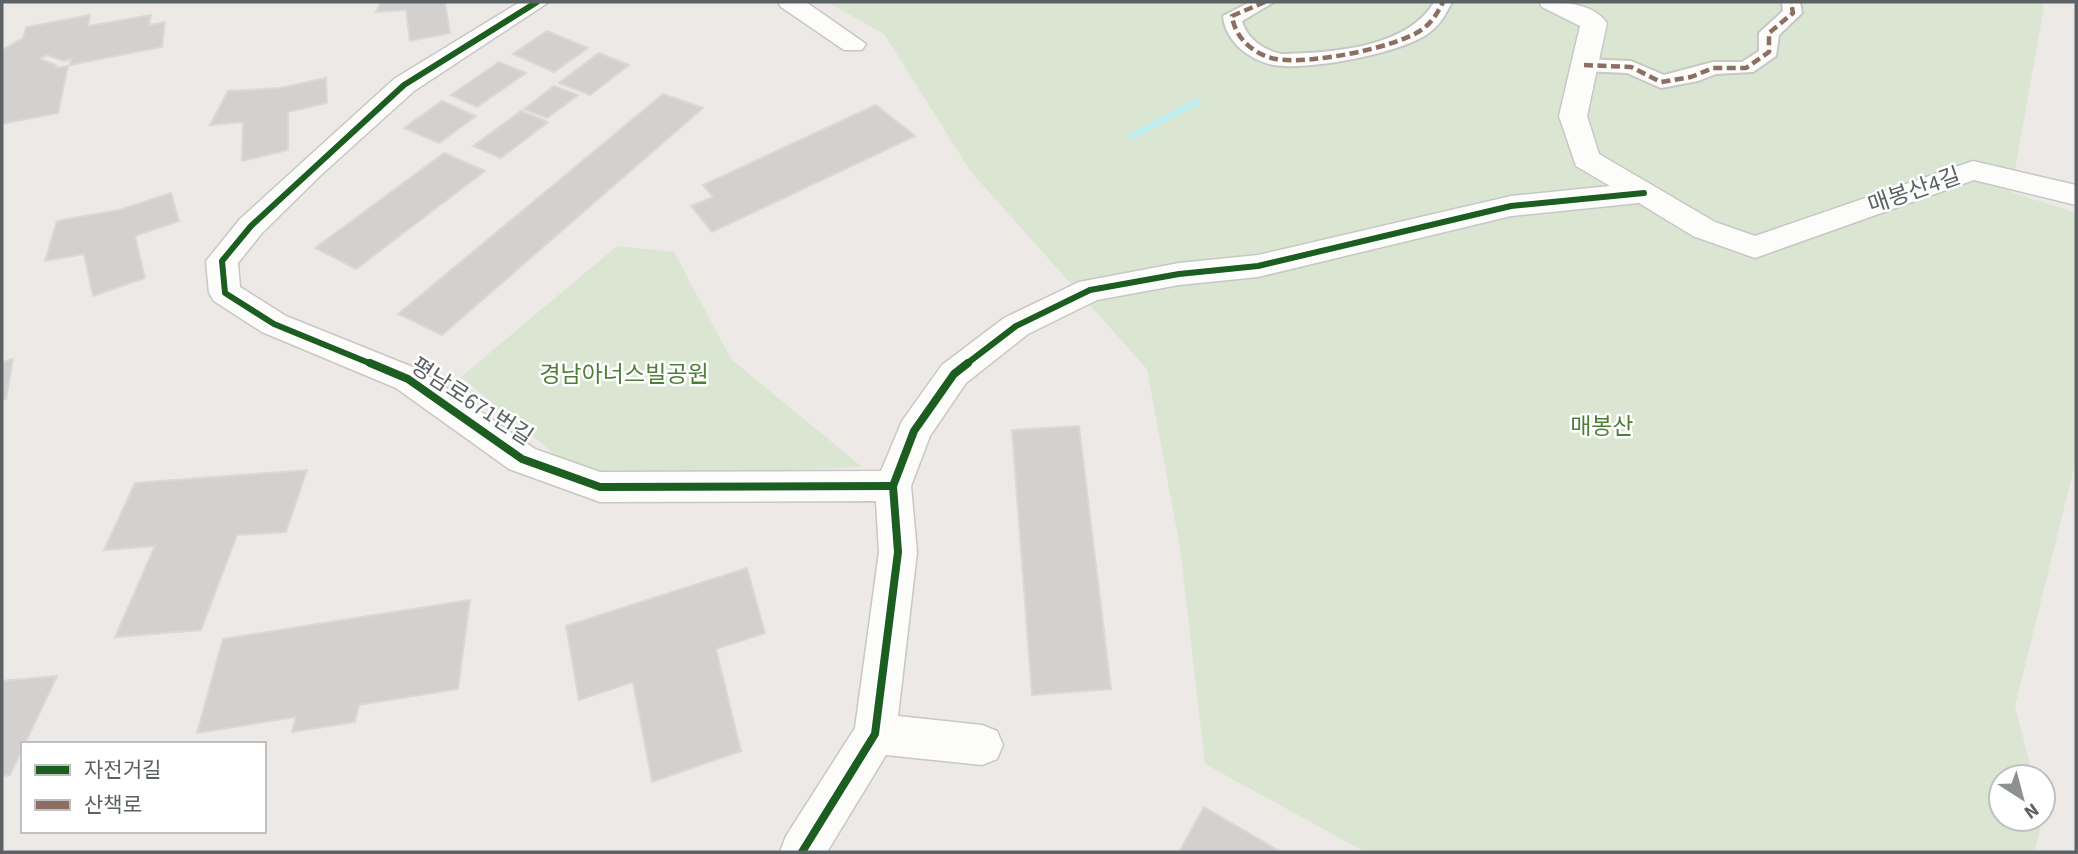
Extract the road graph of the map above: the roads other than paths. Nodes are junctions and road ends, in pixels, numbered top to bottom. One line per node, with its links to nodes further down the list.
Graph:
1 (537, 2): 11 (street, 평남로671번길)
2 (790, 2): 7 (street)
3 (1265, 2): 4 (street)
4 (1443, 2)
5 (1551, 2): 8 (street)
6 (1791, 2): 8 (street)
7 (853, 44)
8 (1584, 65): 9 (street)
9 (1644, 193): 10 (street, 매봉산4길); 11 (street)
10 (2076, 195)
11 (893, 486): 12 (street)
12 (875, 734): 13 (street); 14 (street)
13 (982, 745)
14 (802, 852)

